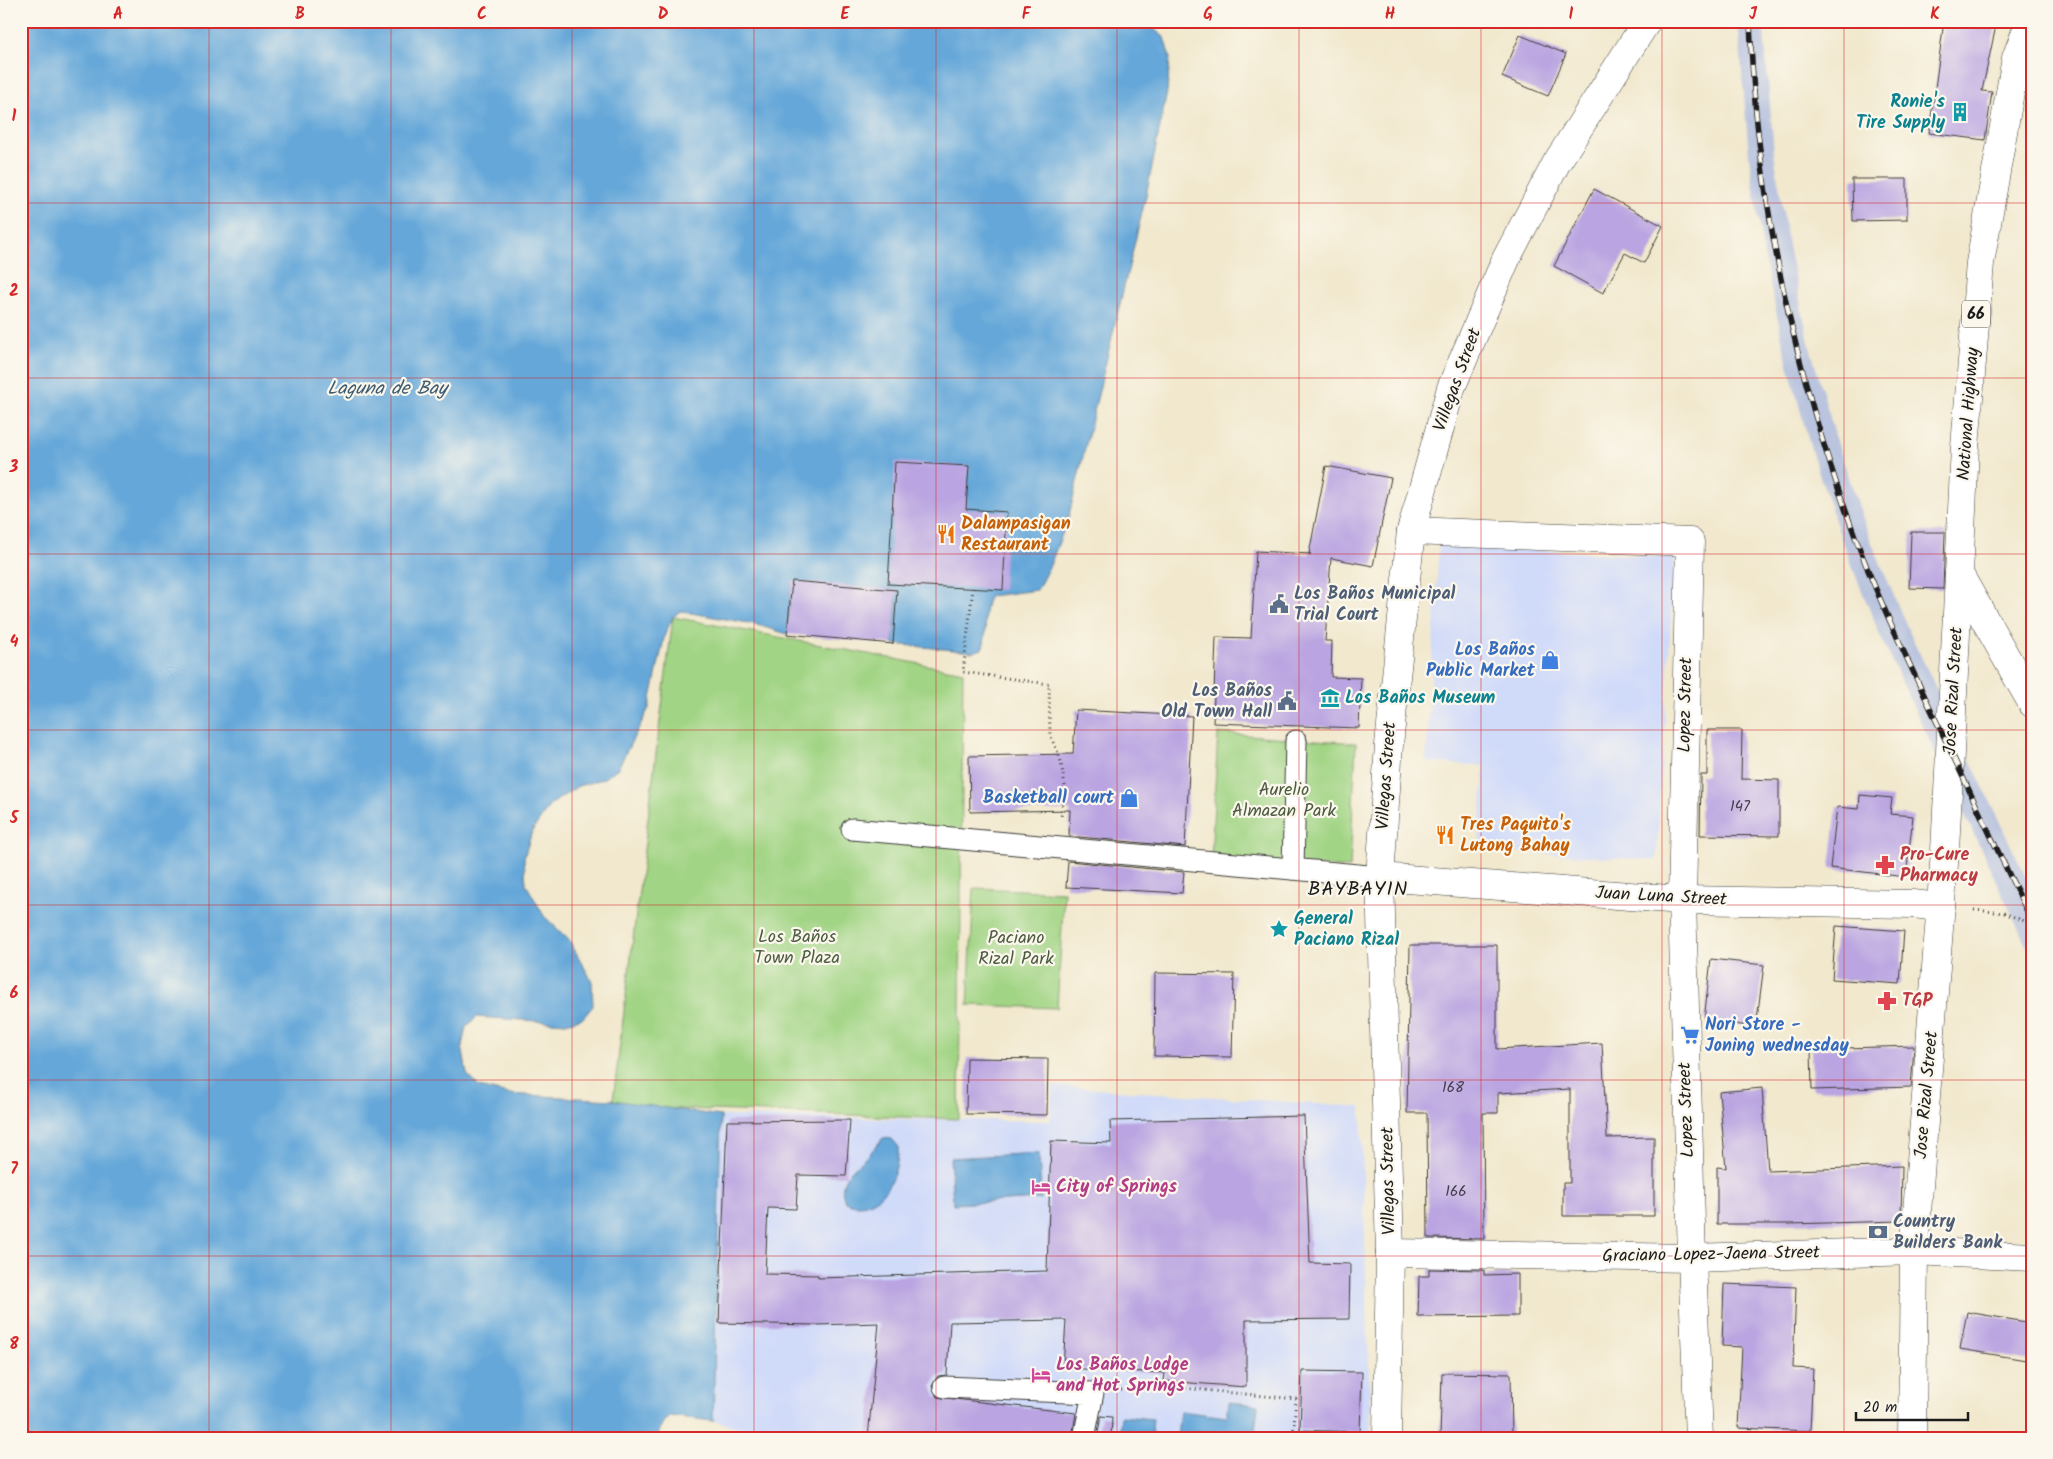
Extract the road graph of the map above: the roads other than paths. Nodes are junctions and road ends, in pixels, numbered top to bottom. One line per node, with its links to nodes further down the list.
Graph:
1 (1647, 21): 3 (street, Villegas Street)
2 (2030, 21): 4 (street, National Highway / 66)
3 (1411, 531): 9 (street, Villegas Street); 10 (street, Lopez Street)
4 (1959, 574): 5 (street); 11 (street, Jose Rizal Street)
5 (2032, 703)
6 (1296, 741): 8 (lane)
7 (852, 829): 8 (lane)
8 (1293, 869): 9 (lane)
9 (1380, 877): 10 (street, Juan Luna Street); 13 (street, Villegas Street)
10 (1682, 900): 11 (street, Juan Luna Street); 15 (street, Lopez Street)
11 (1941, 907): 12 (street, Jose Rizal Street)
12 (1914, 1251): 14 (street, Graciano Lopez-Jaena Street); 15 (street, Graciano Lopez-Jaena Street); 20 (street, Jose Rizal Street)
13 (1390, 1252): 15 (street, Graciano Lopez-Jaena Street); 18 (street, Villegas Street)
14 (2032, 1257)
15 (1692, 1258): 19 (street, Lopez Street)
16 (944, 1387): 17 (lane)
17 (1084, 1438)
18 (1387, 1438)
19 (1699, 1438)
20 (1912, 1438)

